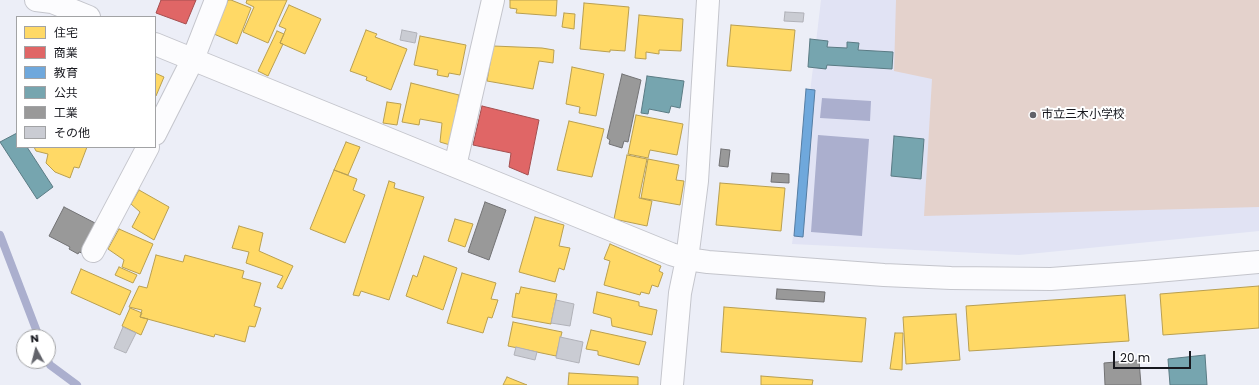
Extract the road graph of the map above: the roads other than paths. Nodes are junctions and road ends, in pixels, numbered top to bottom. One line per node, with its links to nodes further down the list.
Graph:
1 (36, 0): 5 (street)
2 (216, 0): 7 (street)
3 (493, 0): 10 (street)
4 (708, 0): 12 (street)
5 (87, 16)
6 (156, 44): 7 (street)
7 (193, 60): 8 (street); 10 (street)
8 (156, 132)
9 (147, 148): 11 (street)
10 (455, 166): 12 (street)
11 (93, 251)
12 (687, 259): 13 (street); 14 (street)
13 (1259, 262)
14 (672, 385)

